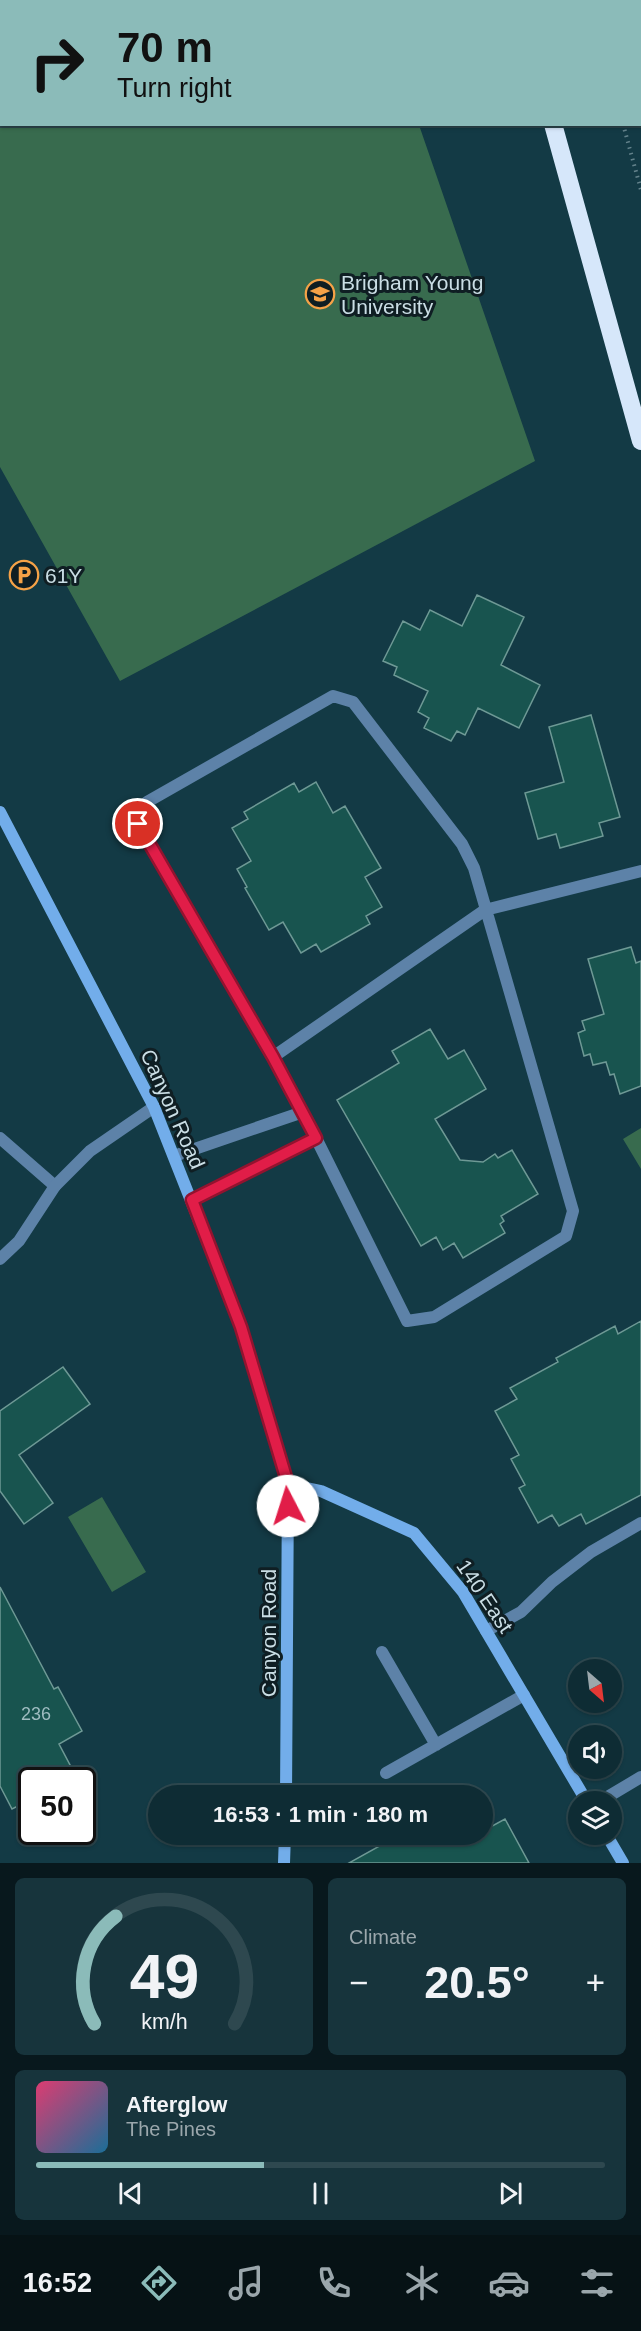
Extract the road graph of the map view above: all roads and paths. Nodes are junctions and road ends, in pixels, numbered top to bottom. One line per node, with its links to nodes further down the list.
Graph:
1 (554, 126): 4 (highway)
2 (624, 126): 3 (path)
3 (641, 190)
4 (641, 441)
5 (0, 812): 9 (main road, Canyon Road)
6 (641, 871): 7 (street)
7 (485, 910): 8 (street); 8 (street); 12 (street)
8 (273, 1057): 10 (street)
9 (154, 1107): 13 (main road, Canyon Road); 14 (street)
10 (303, 1112): 12 (street); 13 (street)
11 (0, 1138): 14 (street)
12 (316, 1138): 15 (street)
13 (174, 1156): 15 (main road, Canyon Road)
14 (55, 1186): 16 (street)
15 (192, 1200): 17 (main road, Canyon Road)
16 (0, 1259)
17 (288, 1484): 19 (main road, 140 East); 25 (main road, Canyon Road)
18 (641, 1523): 19 (street)
19 (486, 1631): 21 (main road, 140 East)
20 (382, 1652): 22 (street)
21 (524, 1695): 22 (street); 26 (main road, 140 East)
22 (436, 1745): 23 (street)
23 (386, 1773)
24 (641, 1777): 27 (street)
25 (286, 1785)
26 (581, 1791)
27 (617, 1791)
28 (285, 1845): 30 (main road)
29 (612, 1845): 31 (main road)
30 (284, 1863)
31 (623, 1863)

